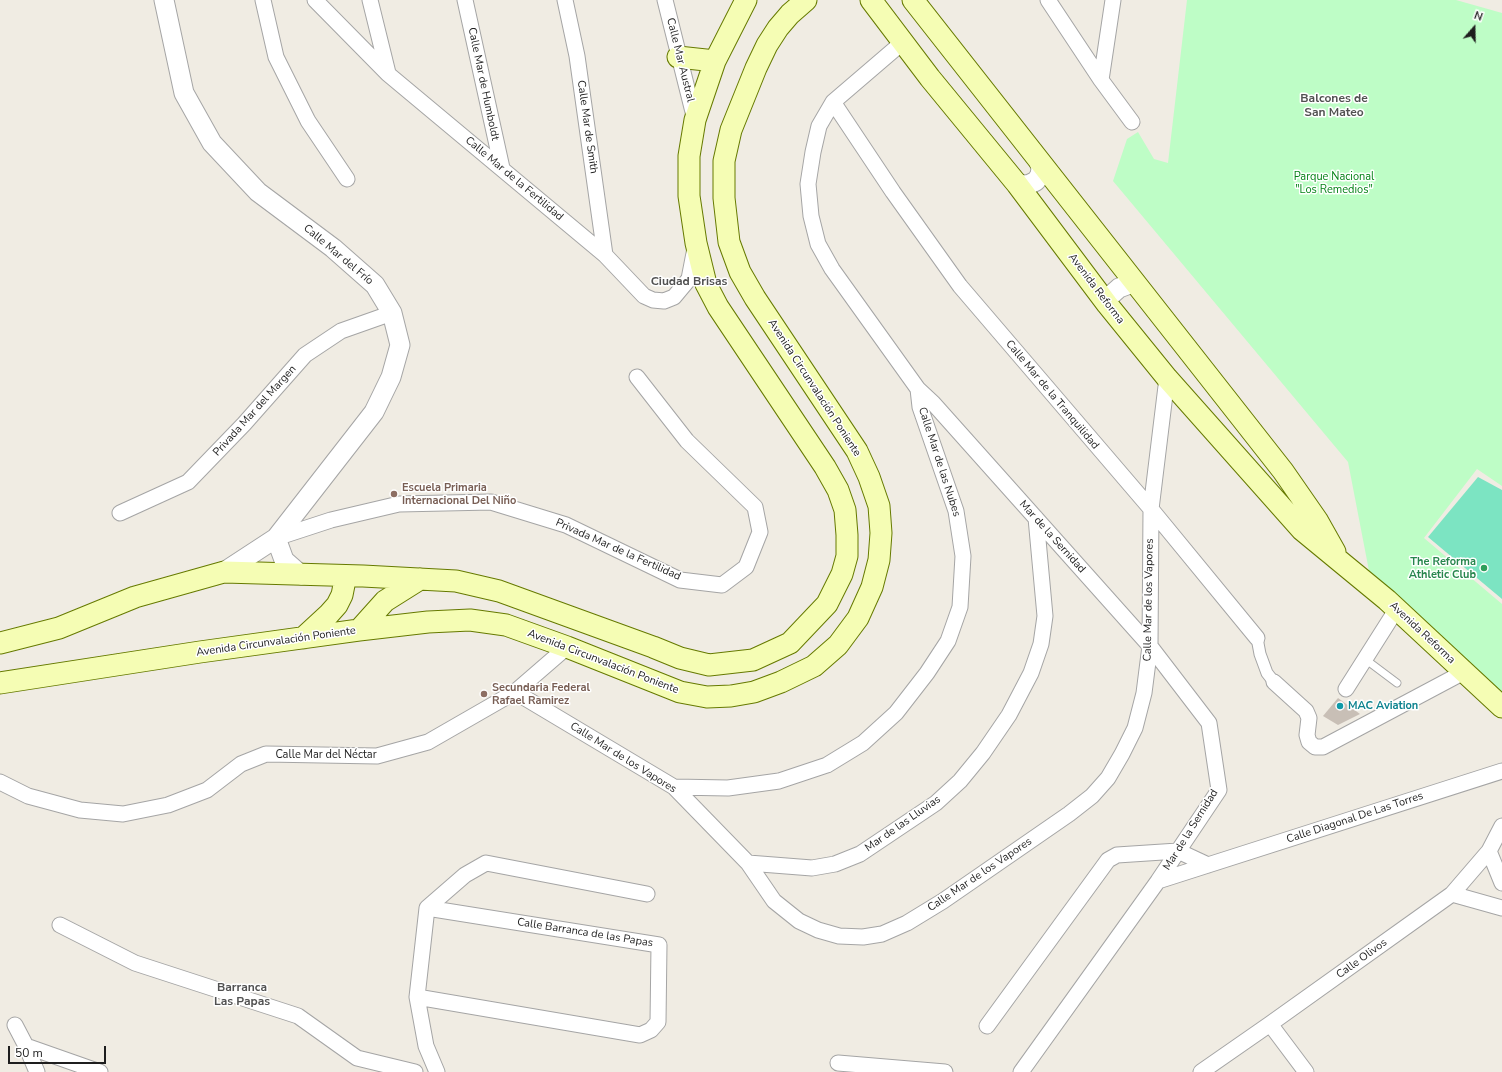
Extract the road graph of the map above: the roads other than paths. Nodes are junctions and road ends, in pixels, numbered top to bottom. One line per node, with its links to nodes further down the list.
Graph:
1 (164, 0): 30 (street, Calle Mar del Frío)
2 (263, 0): 24 (street)
3 (315, 0): 17 (street, Calle Mar de la Fertilidad)
4 (370, 0): 17 (street)
5 (465, 0): 23 (street, Calle Mar de Humboldt)
6 (565, 0): 27 (street, Calle Mar de Smith)
7 (665, 0): 15 (street, Calle Mar Austral)
8 (746, 0): 16 (main road)
9 (806, 0): 49 (main road, Avenida Circunvalación Poniente)
10 (913, 0): 22 (main road, Avenida Reforma)
11 (1048, 0): 18 (street)
12 (1113, 0): 18 (street)
13 (873, 1): 14 (main road, Avenida Reforma)
14 (903, 42): 19 (street, Calle Mar de las Nubes); 25 (main road, Avenida Reforma)
15 (678, 57): 16 (main road); 20 (street, Calle Mar Austral)
16 (715, 61): 20 (main road)
17 (388, 74): 23 (street, Calle Mar de la Fertilidad)
18 (1102, 80): 21 (street)
19 (833, 102): 33 (street, Calle Mar de las Nubes); 34 (street, Calle Mar de la Tranquilidad)
20 (694, 120): 26 (main road)
21 (1132, 122)
22 (1039, 162): 25 (street); 28 (main road, Avenida Reforma)
23 (502, 168): 27 (street, Calle Mar de la Fertilidad)
24 (347, 179)
25 (1017, 184): 29 (main road, Avenida Reforma)
26 (696, 243): 27 (street, Calle Mar de la Fertilidad); 42 (main road)
27 (605, 255)
28 (1135, 282): 29 (street); 38 (main road, Avenida Reforma)
29 (1107, 304): 32 (main road, Avenida Reforma)
30 (392, 313): 35 (street, Privada Mar del Margen); 37 (street, Calle Mar del Frío)
31 (637, 377): 37 (street, Privada Mar de la Fertilidad)
32 (1167, 378): 34 (street, Calle Mar de los Vapores); 38 (main road, Avenida Reforma)
33 (918, 389): 36 (street, Mar de la Sernidad); 60 (street, Calle Mar de las Nubes)
34 (1151, 509): 46 (street, Calle Mar de la Tranquilidad); 48 (street, Calle Mar de los Vapores)
35 (120, 513)
36 (1036, 518): 48 (street, Mar de la Sernidad); 64 (street, Mar de las Lluvias)
37 (276, 538): 39 (street, Calle Mar del Frío); 40 (street)
38 (1339, 561): 43 (main road, Avenida Reforma)
39 (224, 572): 40 (main road); 47 (main road)
40 (301, 575): 41 (main road)
41 (343, 576): 42 (main road); 45 (main road)
42 (420, 579): 44 (main road)
43 (1398, 610): 50 (street); 51 (main road, Avenida Reforma)
44 (359, 630): 45 (main road, Avenida Circunvalación Poniente); 49 (main road, Avenida Circunvalación Poniente)
45 (303, 638): 53 (main road, Avenida Circunvalación Poniente)
46 (1257, 638): 52 (street, Calle Mar de la Tranquilidad)
47 (0, 643)
48 (1150, 646): 62 (street, Mar de la Sernidad); 64 (street, Calle Mar de los Vapores)
49 (567, 647): 56 (street, Calle Mar del Néctar)
50 (1365, 659): 54 (lane); 55 (street)
51 (1464, 672): 52 (street); 57 (main road, Avenida Reforma)
52 (1274, 682)
53 (0, 683)
54 (1397, 683)
55 (1346, 689)
56 (514, 692): 59 (street, Calle Mar del Néctar); 60 (street, Calle Mar de los Vapores)
57 (1502, 707)
58 (1502, 771): 65 (street, Calle Diagonal De Las Torres)
59 (0, 782)
60 (674, 787): 64 (street, Calle Mar de los Vapores)
61 (1502, 826): 63 (street, Calle Olivos)
62 (1178, 850): 65 (street); 66 (street, Mar de la Sernidad); 76 (street)
63 (1489, 851): 67 (street); 69 (street, Calle Olivos)
64 (748, 863)
65 (1208, 865): 66 (street, Calle Diagonal De Las Torres)
66 (1158, 881): 85 (street, Mar de la Sernidad)
67 (1502, 884)
68 (647, 894): 70 (street)
69 (1452, 894): 71 (street); 74 (street, Calle Olivos)
70 (427, 908): 73 (street); 73 (street, Calle Barranca de las Papas)
71 (1502, 908)
72 (60, 925): 82 (street)
73 (417, 997): 83 (street)
74 (1270, 1024): 79 (street, Calle Olivos); 86 (street)
75 (15, 1025): 77 (street)
76 (987, 1026)
77 (26, 1046): 80 (street); 81 (street)
78 (838, 1063): 84 (street)
79 (1208, 1070)
80 (37, 1072)
81 (100, 1072)
82 (415, 1072)
83 (437, 1072)
84 (945, 1072)
85 (1021, 1072)
86 (1306, 1072)

